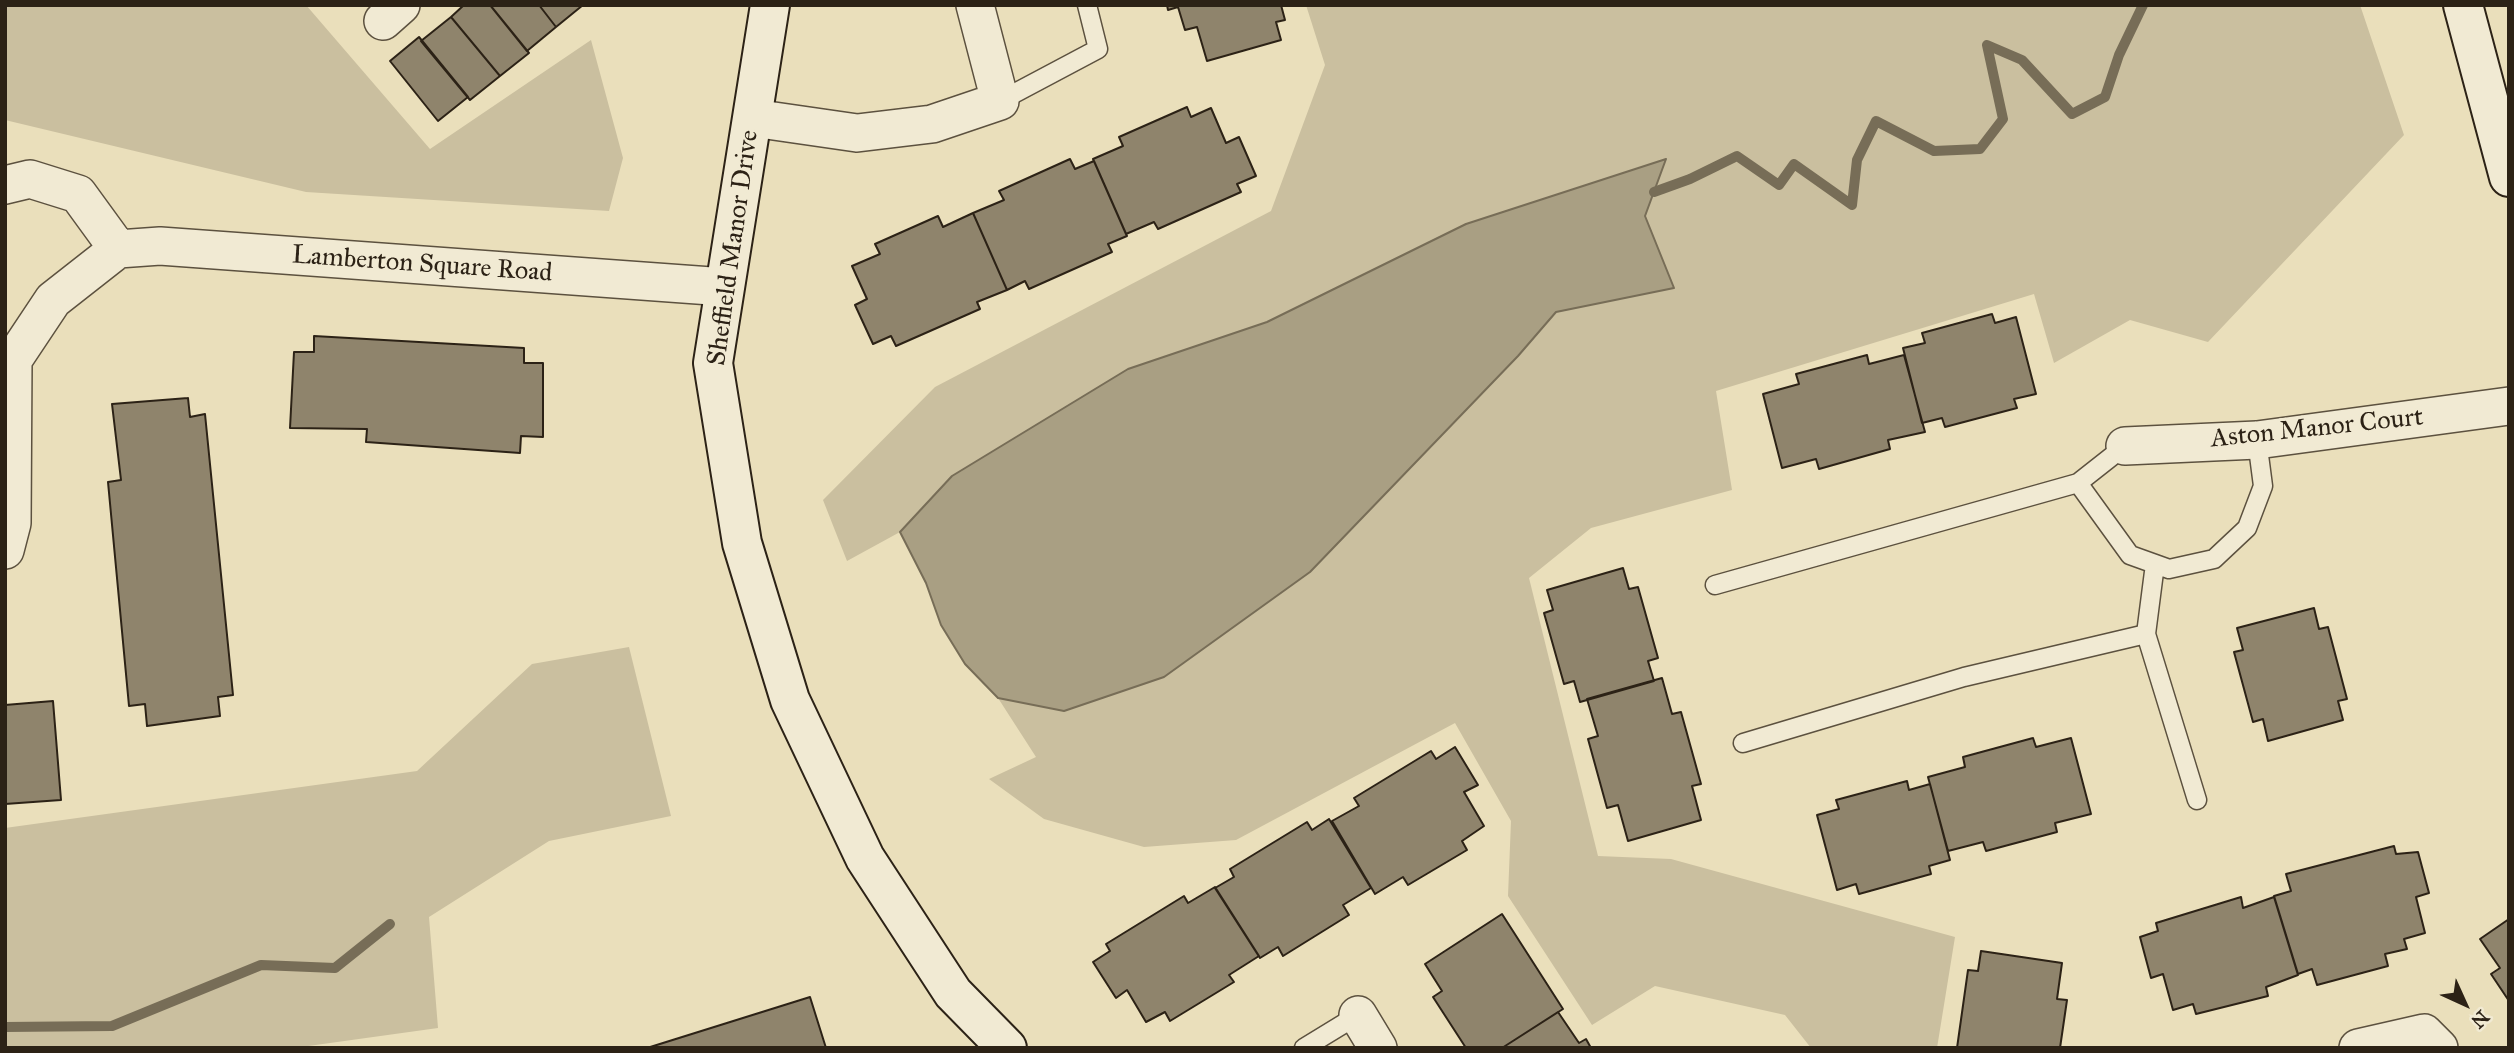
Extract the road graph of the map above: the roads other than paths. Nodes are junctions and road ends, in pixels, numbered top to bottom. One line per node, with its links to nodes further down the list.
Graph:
1 (771, 5): 6 (street, Sheffield Manor Drive)
2 (975, 5): 5 (street)
3 (1087, 5): 5 (lane)
4 (2463, 5): 7 (street)
5 (1000, 102): 6 (street)
6 (753, 118): 10 (street, Sheffield Manor Drive)
7 (2509, 177)
8 (5, 185): 9 (street)
9 (118, 249): 10 (street, Lamberton Square Road); 15 (street)
10 (725, 287): 22 (street, Sheffield Manor Drive)
11 (2509, 406): 12 (street, Aston Manor Court)
12 (2257, 440): 13 (street, Aston Manor Court); 16 (lane)
13 (2125, 446): 14 (lane)
14 (2078, 483): 16 (lane); 17 (lane)
15 (5, 550)
16 (2155, 564): 18 (lane)
17 (1715, 585)
18 (2146, 635): 19 (lane); 20 (lane)
19 (1743, 743)
20 (2197, 800)
21 (1358, 1015): 23 (lane); 24 (street)
22 (1007, 1048)
23 (1304, 1048)
24 (1378, 1048)
25 (2358, 1048): 26 (street)
26 (2439, 1048)

